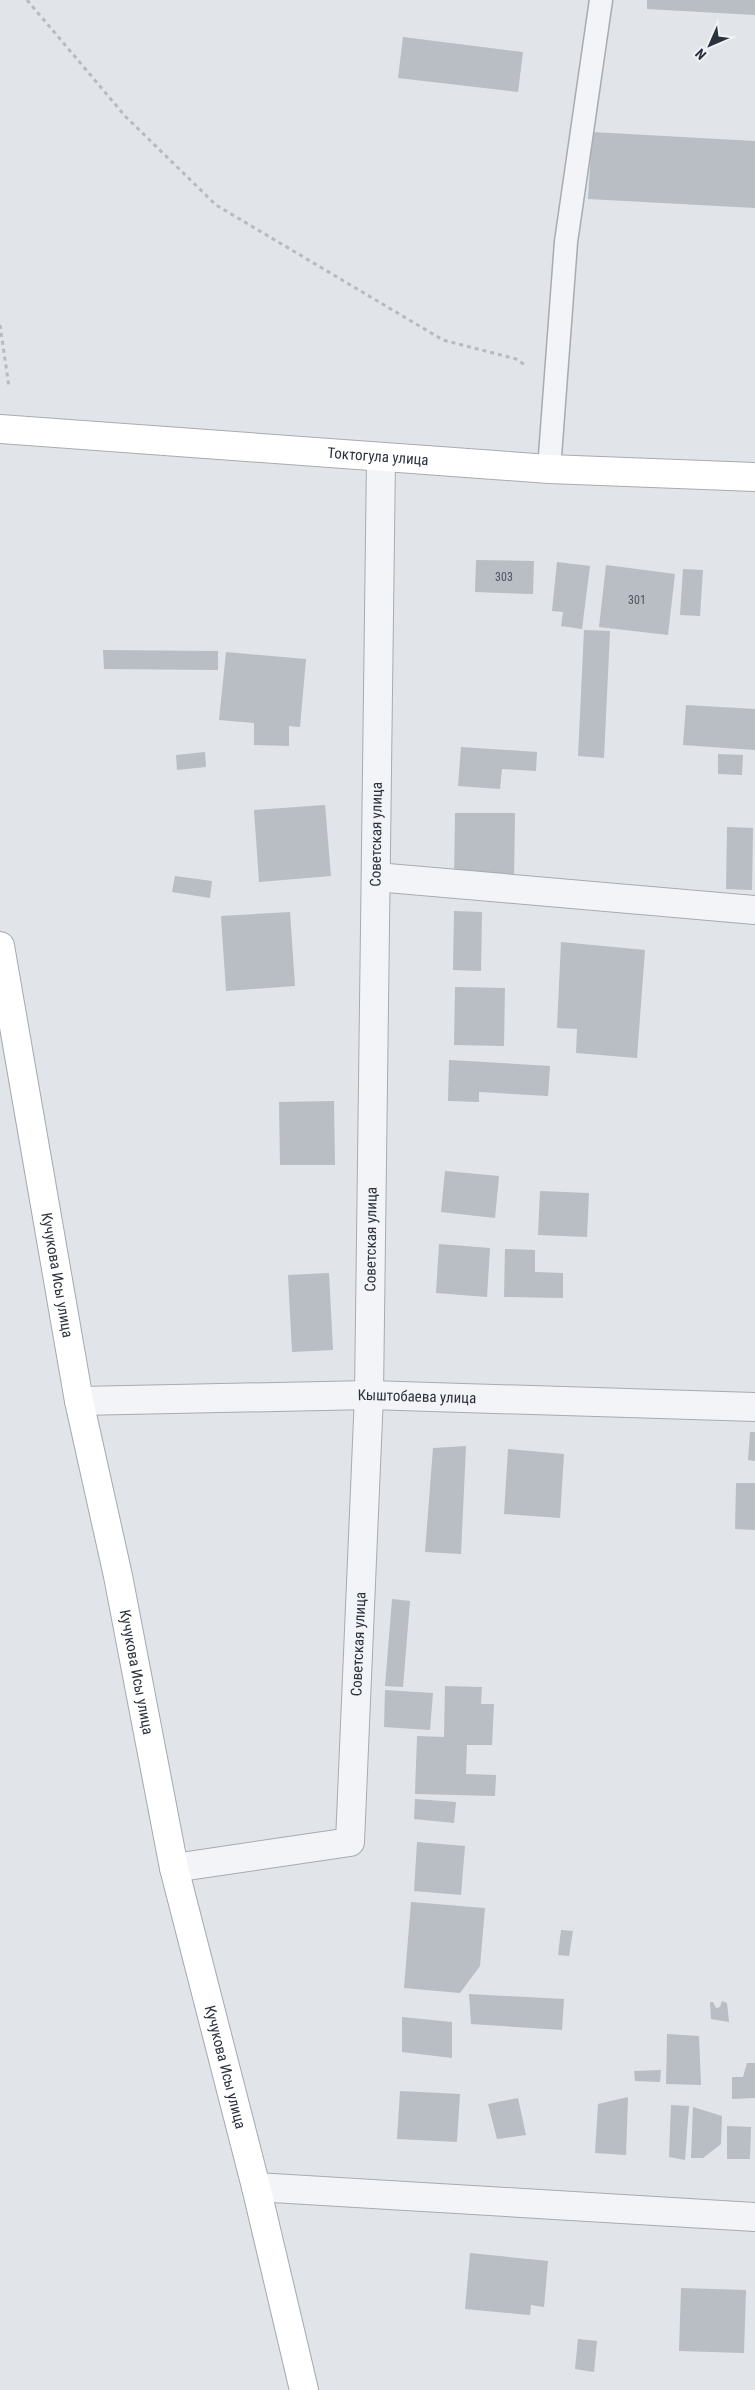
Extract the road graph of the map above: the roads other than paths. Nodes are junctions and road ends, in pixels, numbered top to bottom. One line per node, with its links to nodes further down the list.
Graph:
1 (601, 0): 4 (lane)
2 (0, 429): 3 (main road, Токтогула улица)
3 (381, 458): 4 (main road, Токтогула улица); 6 (street, Советская улица)
4 (549, 469): 5 (main road, Токтогула улица)
5 (755, 477)
6 (376, 877): 7 (street); 9 (street, Советская улица)
7 (755, 910)
8 (0, 946): 10 (main road, Кучукова Исы улица)
9 (368, 1395): 10 (street, Кыштобаева улица); 11 (street, Кыштобаева улица); 12 (street, Советская улица)
10 (79, 1401): 12 (main road, Кучукова Исы улица)
11 (755, 1407)
12 (174, 1868): 13 (main road, Кучукова Исы улица)
13 (256, 2187): 14 (street); 15 (main road, Кучукова Исы улица)
14 (755, 2217)
15 (304, 2390)

